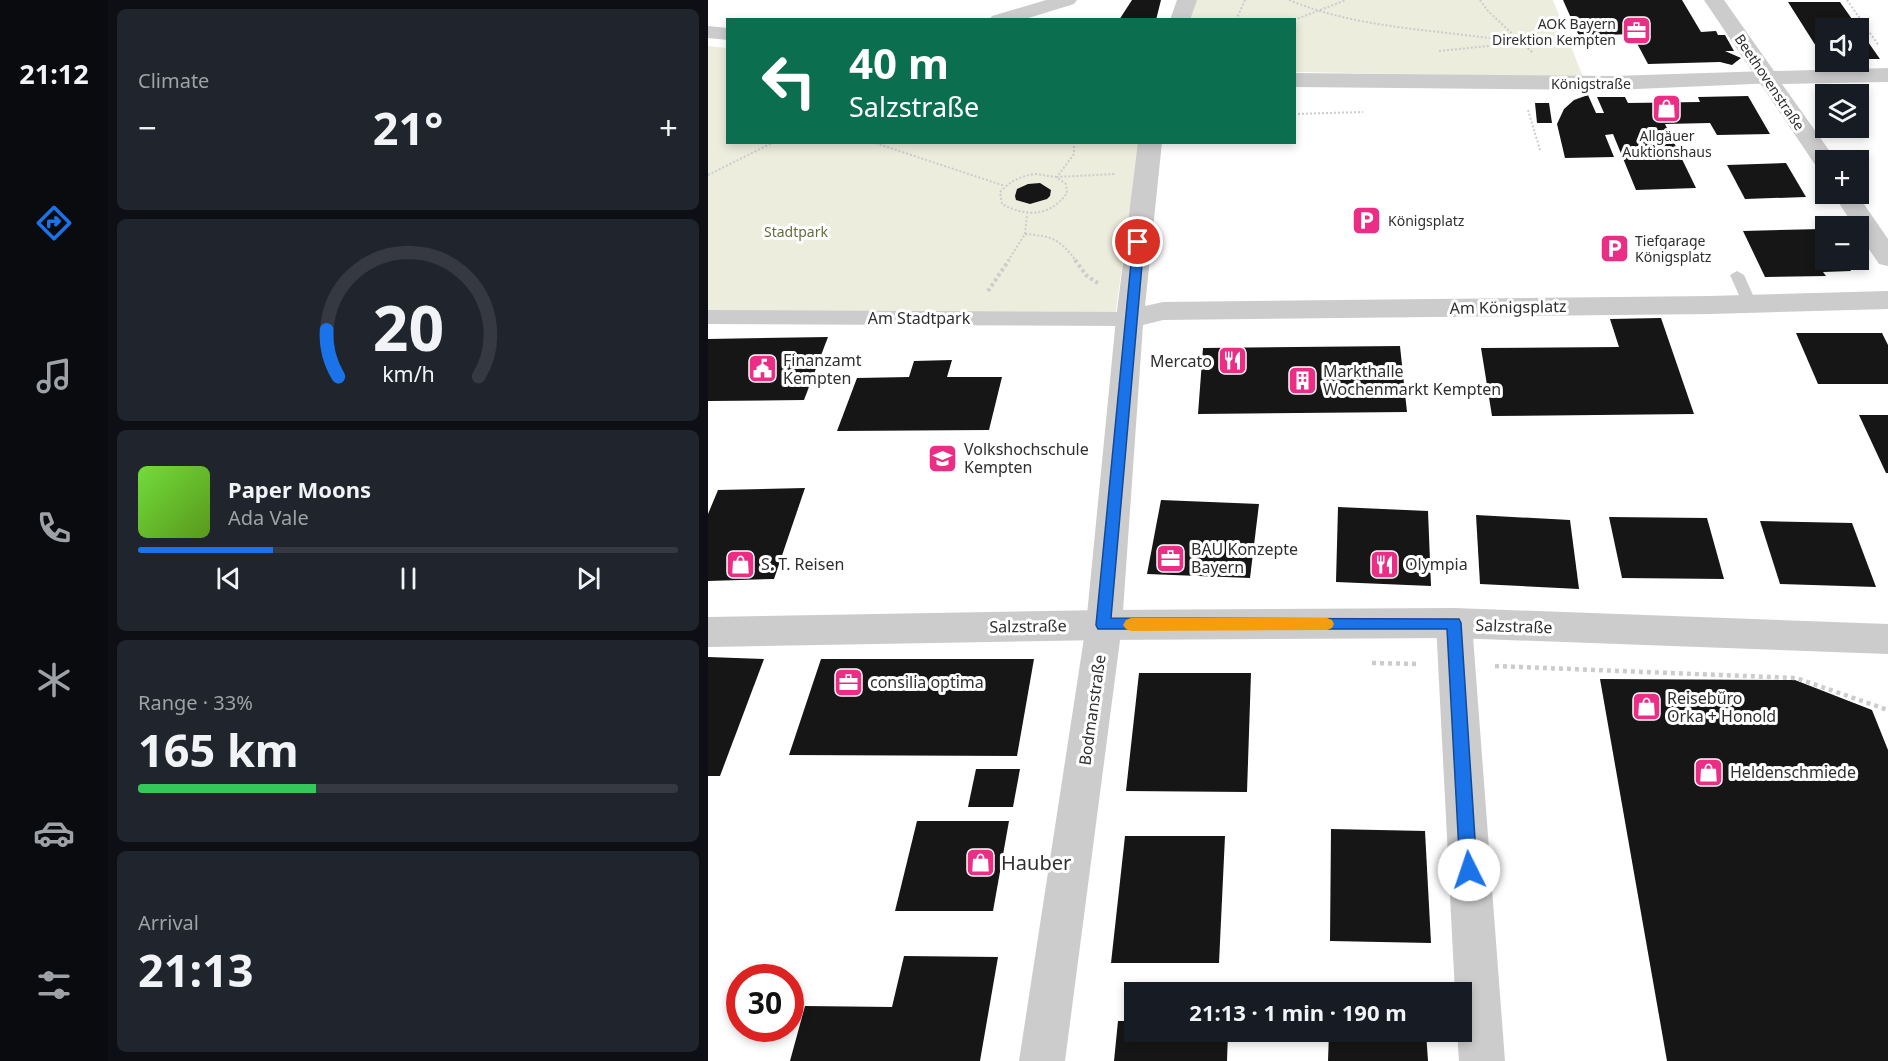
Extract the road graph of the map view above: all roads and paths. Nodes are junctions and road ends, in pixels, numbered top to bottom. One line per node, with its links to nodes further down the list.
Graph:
1 (1187, 0): 11 (street)
2 (1245, 0): 12 (path)
3 (1289, 0): 9 (path)
4 (1346, 0): 9 (path)
5 (1480, 0): 16 (path)
6 (1714, 0): 19 (street, Beethovenstraße)
7 (1847, 0): 17 (path)
8 (1061, 1): 10 (street)
9 (1316, 12): 13 (path); 16 (path)
10 (1006, 18)
11 (1181, 18)
12 (1237, 18)
13 (1296, 19)
14 (708, 32): 15 (street)
15 (726, 34)
16 (1522, 43): 22 (path)
17 (1881, 50)
18 (1888, 75): 19 (street, Königstraße)
19 (1768, 78): 22 (street, Königstraße); 28 (street, Beethovenstraße)
20 (1296, 80): 21 (street, Königstraße)
21 (1524, 83): 22 (street, Königstraße); 27 (path)
22 (1563, 83)
23 (770, 144): 30 (path)
24 (878, 144): 32 (path)
25 (1074, 144): 31 (path)
26 (1150, 144): 29 (street, Bodmanstraße)
27 (1540, 150)
28 (1817, 150)
29 (1147, 172): 31 (path); 41 (street, Bodmanstraße)
30 (708, 175)
31 (1057, 177): 32 (path); 34 (path)
32 (1005, 186): 34 (path)
33 (1852, 204): 36 (street)
34 (1027, 214): 35 (path)
35 (1025, 234)
36 (1888, 258)
37 (1737, 275): 39 (lane)
38 (1888, 300): 39 (street, Am Königsplatz)
39 (1750, 304): 41 (street, Am Königsplatz)
40 (708, 316): 41 (street, Am Stadtpark)
41 (1130, 319): 43 (street, Bodmanstraße)
42 (1454, 623): 43 (street, Salzstraße); 45 (street, Salzstraße); 46 (street)
43 (1104, 625): 44 (street, Salzstraße); 48 (street, Bodmanstraße)
44 (708, 632)
45 (1888, 639)
46 (1456, 665): 47 (path); 49 (street)
47 (1888, 710)
48 (1042, 1061)
49 (1482, 1061)

